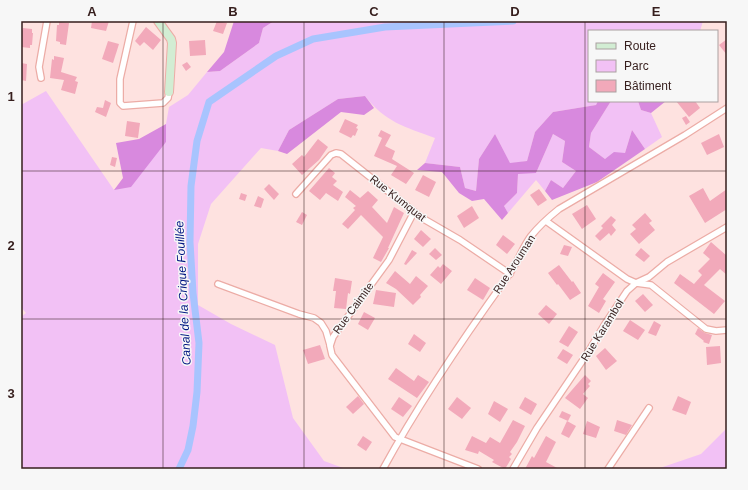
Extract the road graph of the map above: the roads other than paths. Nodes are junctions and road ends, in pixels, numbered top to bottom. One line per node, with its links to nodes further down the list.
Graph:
1 (47, 21): 4 (street)
2 (133, 21): 5 (street)
3 (158, 21): 5 (street)
4 (41, 78)
5 (169, 92)
6 (727, 108): 9 (street, Rue Arouman)
7 (296, 194): 8 (street, Rue Kumquat)
8 (414, 212): 11 (street, Rue Kumquat); 15 (street, Rue Caimite)
9 (546, 221): 11 (street, Rue Arouman); 12 (street)
10 (727, 227): 12 (street, Rue Karambol)
11 (510, 274): 17 (street, Rue Arouman)
12 (636, 283): 14 (street); 20 (street, Rue Karambol)
13 (218, 284): 15 (street)
14 (727, 330)
15 (330, 346): 17 (street, Rue Caimite)
16 (649, 408): 21 (street)
17 (400, 439): 18 (street, Rue Arouman); 19 (street)
18 (383, 469)
19 (478, 469)
20 (513, 469)
21 (608, 469)

